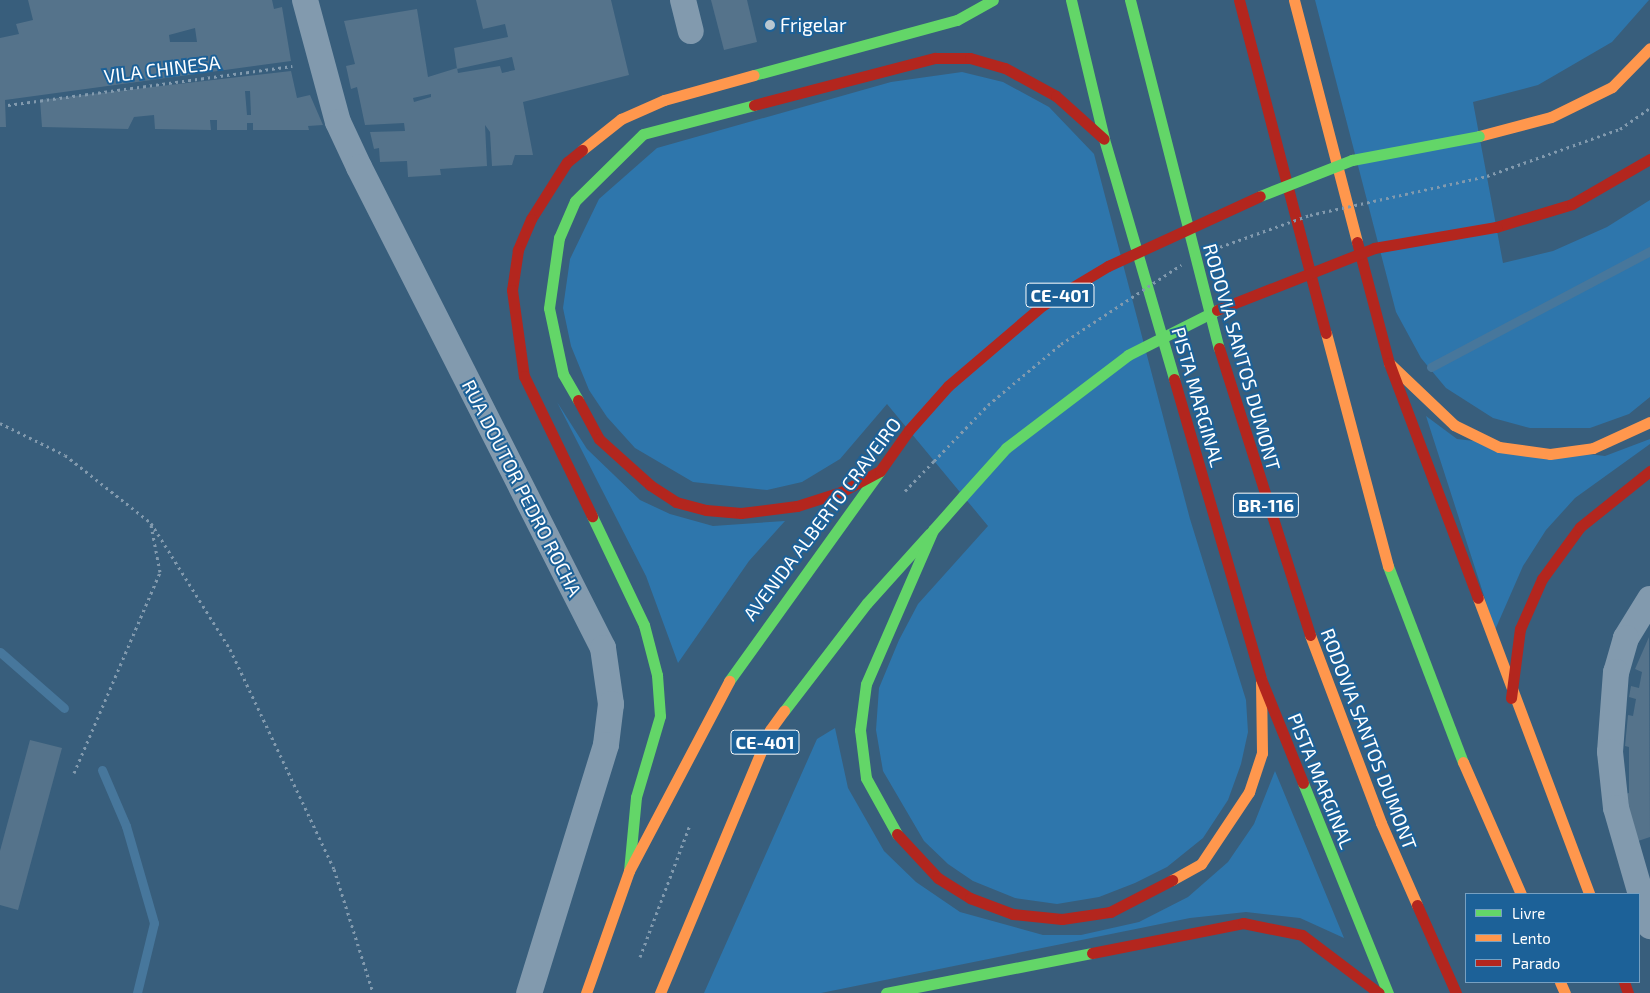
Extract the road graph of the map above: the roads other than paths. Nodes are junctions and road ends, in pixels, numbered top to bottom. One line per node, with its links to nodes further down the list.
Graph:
1 (305, 0): 24 (street, RUA DOUTOR PEDRO ROCHA)
2 (683, 0): 8 (street)
3 (993, 0): 20 (main road)
4 (1072, 0): 10 (main road, PISTA MARGINAL / BR-116)
5 (1130, 0): 30 (main road, RODOVIA SANTOS DUMONT / BR-116)
6 (1239, 0): 21 (main road)
7 (1294, 0): 12 (main road)
8 (691, 31)
9 (1650, 48): 14 (main road, AVENIDA ALBERTO CRAVEIRO / CE-401, bridge)
10 (1104, 139): 14 (main road); 18 (main road, PISTA MARGINAL / BR-116)
11 (1650, 159): 16 (main road, CE-401, bridge)
12 (1389, 363): 13 (main road); 19 (main road)
13 (1650, 422)
14 (880, 471): 20 (main road, AVENIDA ALBERTO CRAVEIRO / CE-401)
15 (1650, 471): 19 (main road)
16 (933, 530): 18 (main road); 26 (main road, CE-401)
17 (1650, 599): 23 (street)
18 (1262, 679): 29 (main road, PISTA MARGINAL / BR-116)
19 (1512, 698): 22 (main road)
20 (629, 870): 25 (main road, AVENIDA ALBERTO CRAVEIRO / CE-401)
21 (1521, 893)
22 (1588, 893)
23 (1650, 926)
24 (529, 993)
25 (586, 993)
26 (660, 993)
27 (886, 993): 28 (main road)
28 (1379, 993)
29 (1388, 993)
30 (1456, 993)

